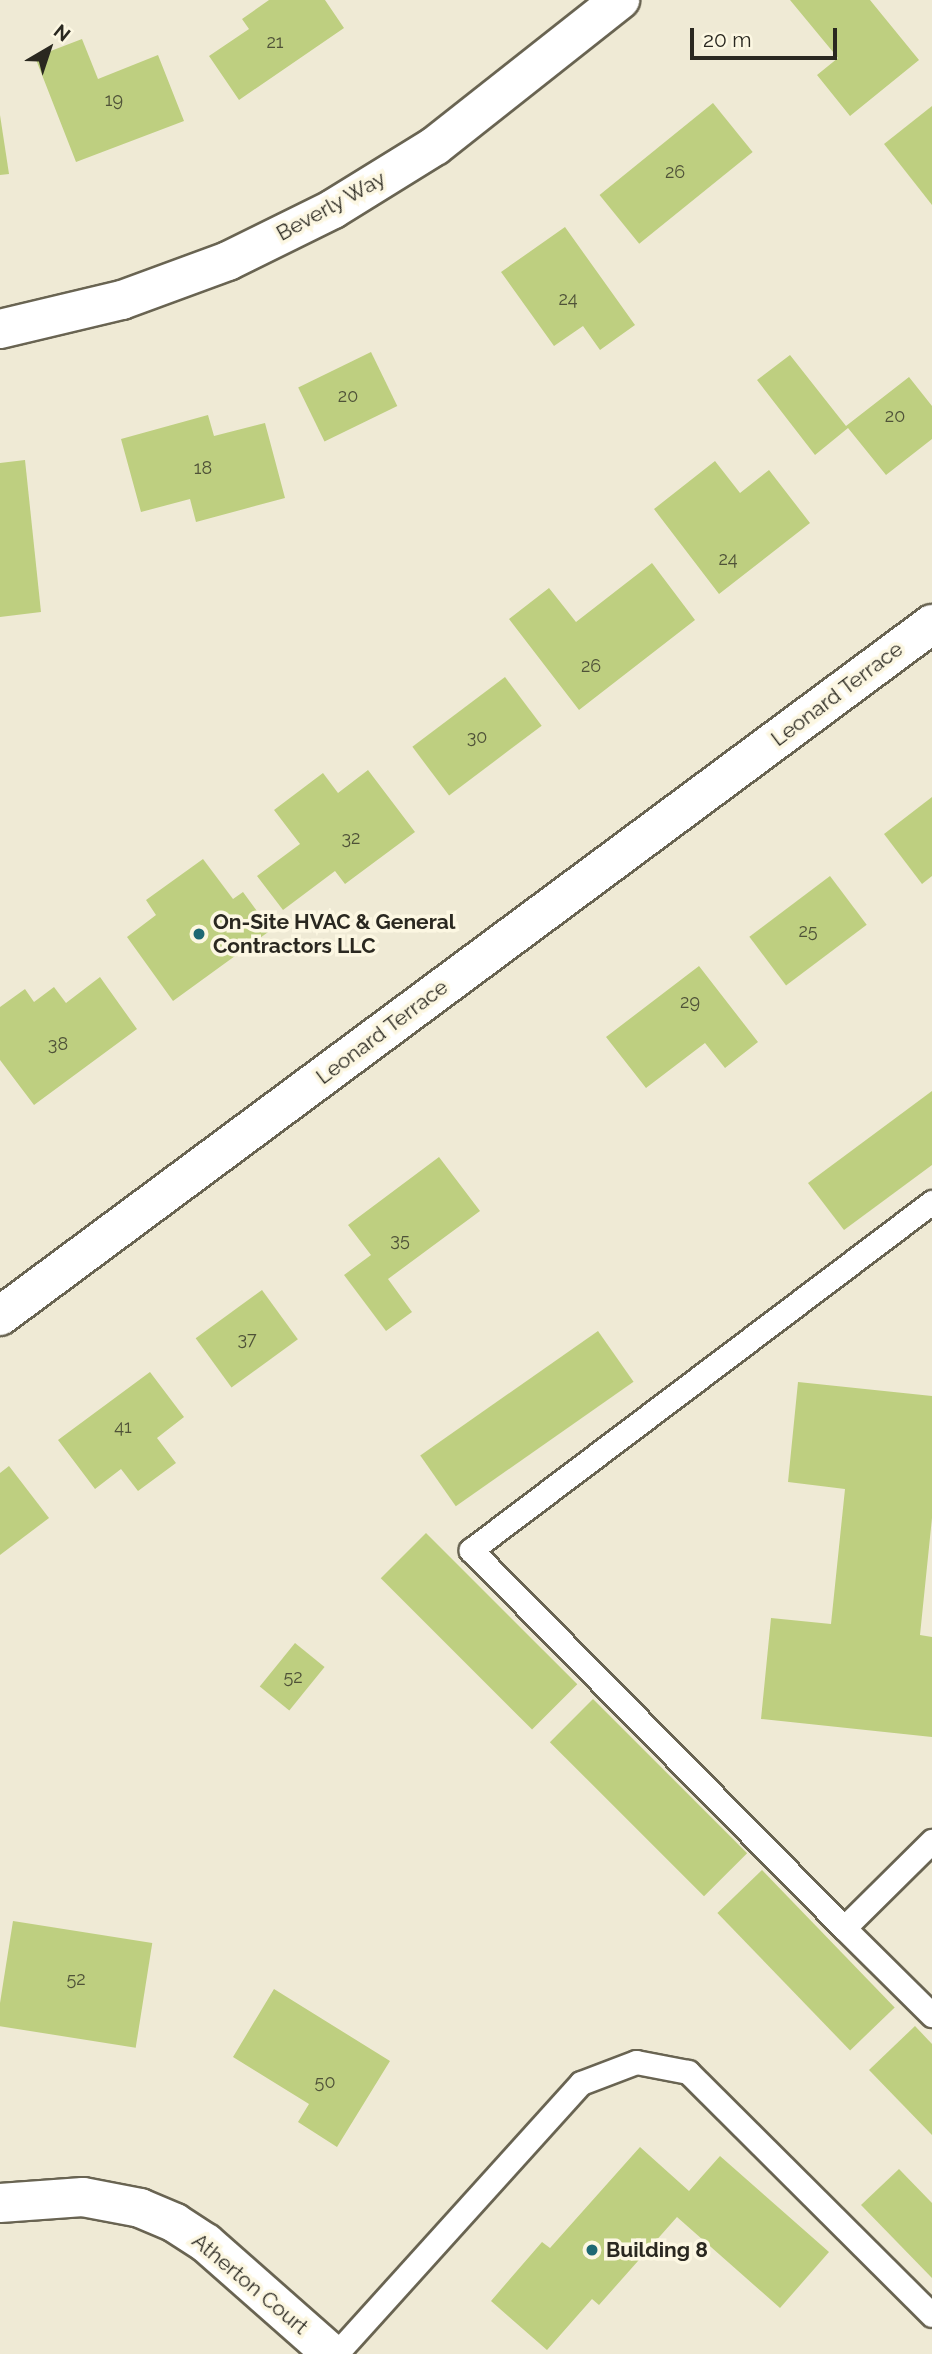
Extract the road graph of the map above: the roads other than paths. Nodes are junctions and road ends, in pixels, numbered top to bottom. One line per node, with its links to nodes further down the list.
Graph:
1 (620, 0): 2 (street, Beverly Way)
2 (0, 329)
3 (932, 624): 5 (street, Leonard Terrace)
4 (932, 1202): 7 (lane)
5 (0, 1315)
6 (932, 1841): 7 (lane)
7 (844, 1928): 8 (lane)
8 (932, 2015)
9 (0, 2203): 11 (street, Atherton Court)
10 (932, 2315): 11 (lane)
11 (334, 2354)

